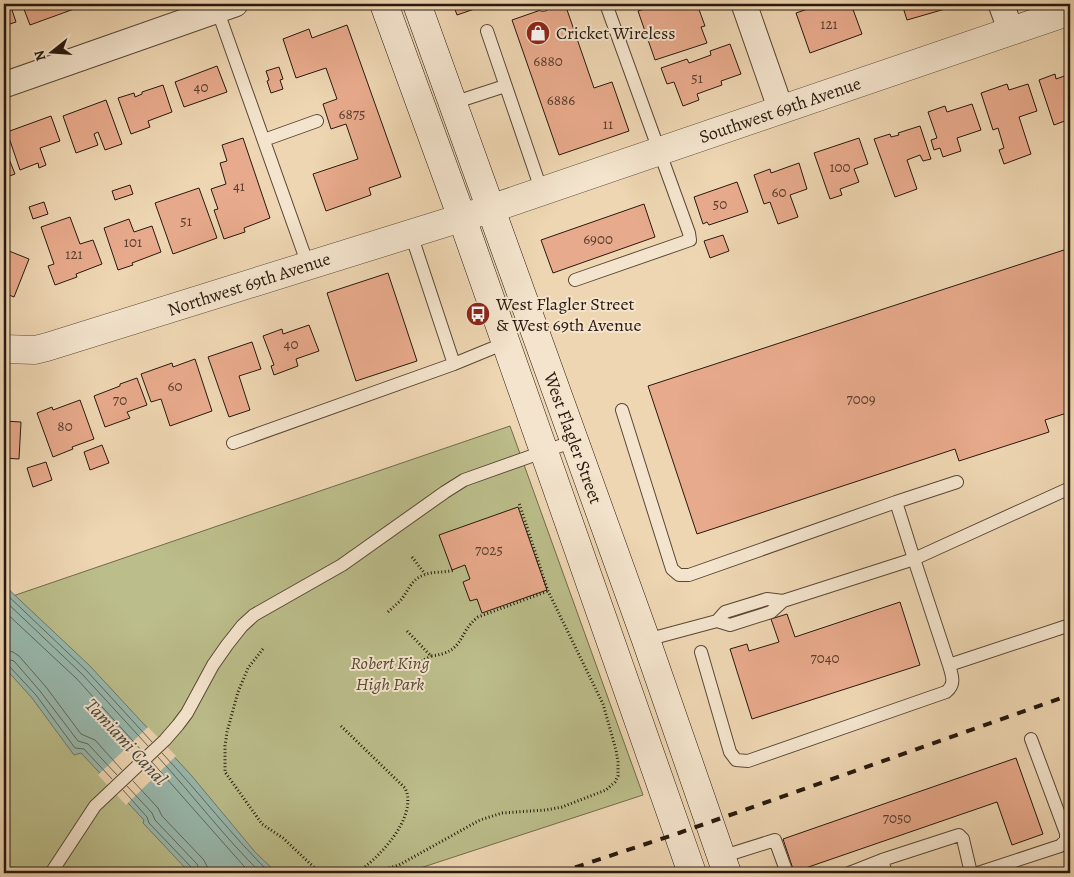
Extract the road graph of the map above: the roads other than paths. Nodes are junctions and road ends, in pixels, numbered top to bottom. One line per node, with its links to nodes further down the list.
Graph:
1 (384, 4): 19 (main road, West Flagler Street)
2 (417, 4): 12 (main road, West Flagler Street)
3 (606, 4): 16 (lane)
4 (744, 4): 13 (street)
5 (1001, 4): 9 (street)
6 (223, 6): 10 (street); 15 (lane)
7 (1070, 11): 9 (main road, Southwest 69th Avenue)
8 (487, 31): 11 (lane)
9 (1011, 31): 13 (main road, Southwest 69th Avenue)
10 (4, 85)
11 (505, 86): 12 (lane); 17 (lane)
12 (453, 104): 18 (main road, West Flagler Street)
13 (781, 110): 16 (main road, Southwest 69th Avenue)
14 (317, 121): 15 (lane)
15 (264, 140): 21 (lane)
16 (659, 151): 17 (main road, Southwest 69th Avenue); 22 (lane)
17 (542, 192): 18 (main road, Southwest 69th Avenue)
18 (490, 209): 19 (main road, Northwest 69th Avenue); 27 (main road, West Flagler Street)
19 (462, 218): 20 (main road, Northwest 69th Avenue); 23 (main road, West Flagler Street)
20 (411, 234): 21 (main road, Northwest 69th Avenue); 25 (lane)
21 (308, 265): 24 (main road, Northwest 69th Avenue)
22 (575, 280)
23 (505, 344): 25 (lane); 29 (main road, West Flagler Street)
24 (5, 349)
25 (454, 364): 28 (lane)
26 (622, 410): 32 (lane)
27 (574, 441): 29 (lane); 34 (main road, West Flagler Street)
28 (233, 443)
29 (545, 451): 35 (main road, West Flagler Street); 43 (lane)
30 (957, 482): 32 (lane)
31 (1070, 488): 33 (lane)
32 (896, 502): 33 (lane)
33 (914, 559): 37 (lane); 39 (lane)
34 (630, 596): 35 (main road); 37 (main road, West Flagler Street)
35 (599, 606): 44 (main road, West Flagler Street)
36 (1070, 625): 39 (lane)
37 (646, 640): 42 (main road, West Flagler Street)
38 (701, 652): 39 (lane)
39 (949, 665)
40 (1031, 738): 49 (lane)
41 (882, 860): 46 (lane); 47 (lane); 48 (lane)
42 (724, 865): 45 (lane)
43 (51, 873)
44 (692, 873)
45 (788, 873)
46 (849, 873)
47 (886, 873)
48 (971, 873)
49 (978, 873)

